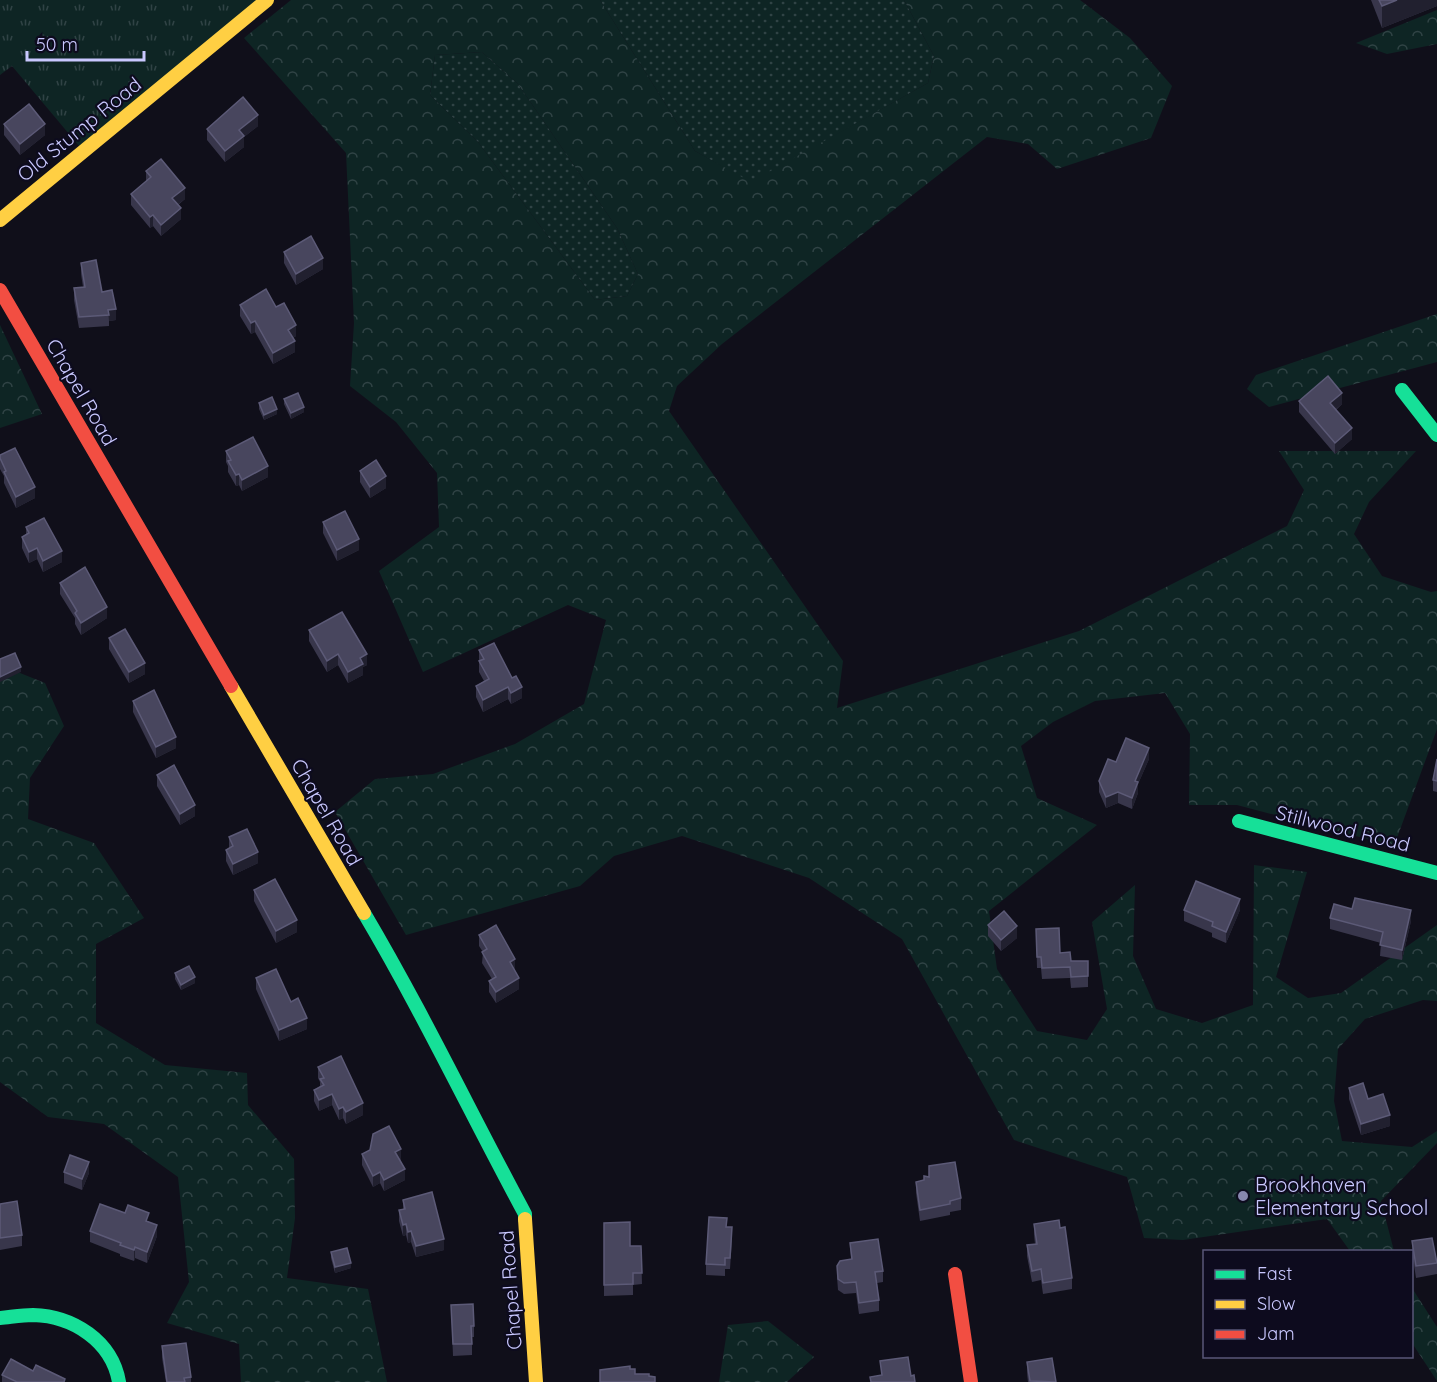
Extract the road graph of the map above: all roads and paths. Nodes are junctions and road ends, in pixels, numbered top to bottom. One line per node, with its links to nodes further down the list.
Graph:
1 (267, 0): 2 (street, Old Stump Road)
2 (0, 220)
3 (0, 290): 11 (street, Chapel Road)
4 (1402, 390): 5 (street)
5 (1437, 435)
6 (1239, 821): 7 (street, Stillwood Road)
7 (1437, 873)
8 (955, 1274): 12 (street)
9 (0, 1318): 10 (street)
10 (119, 1382)
11 (536, 1382)
12 (971, 1382)

